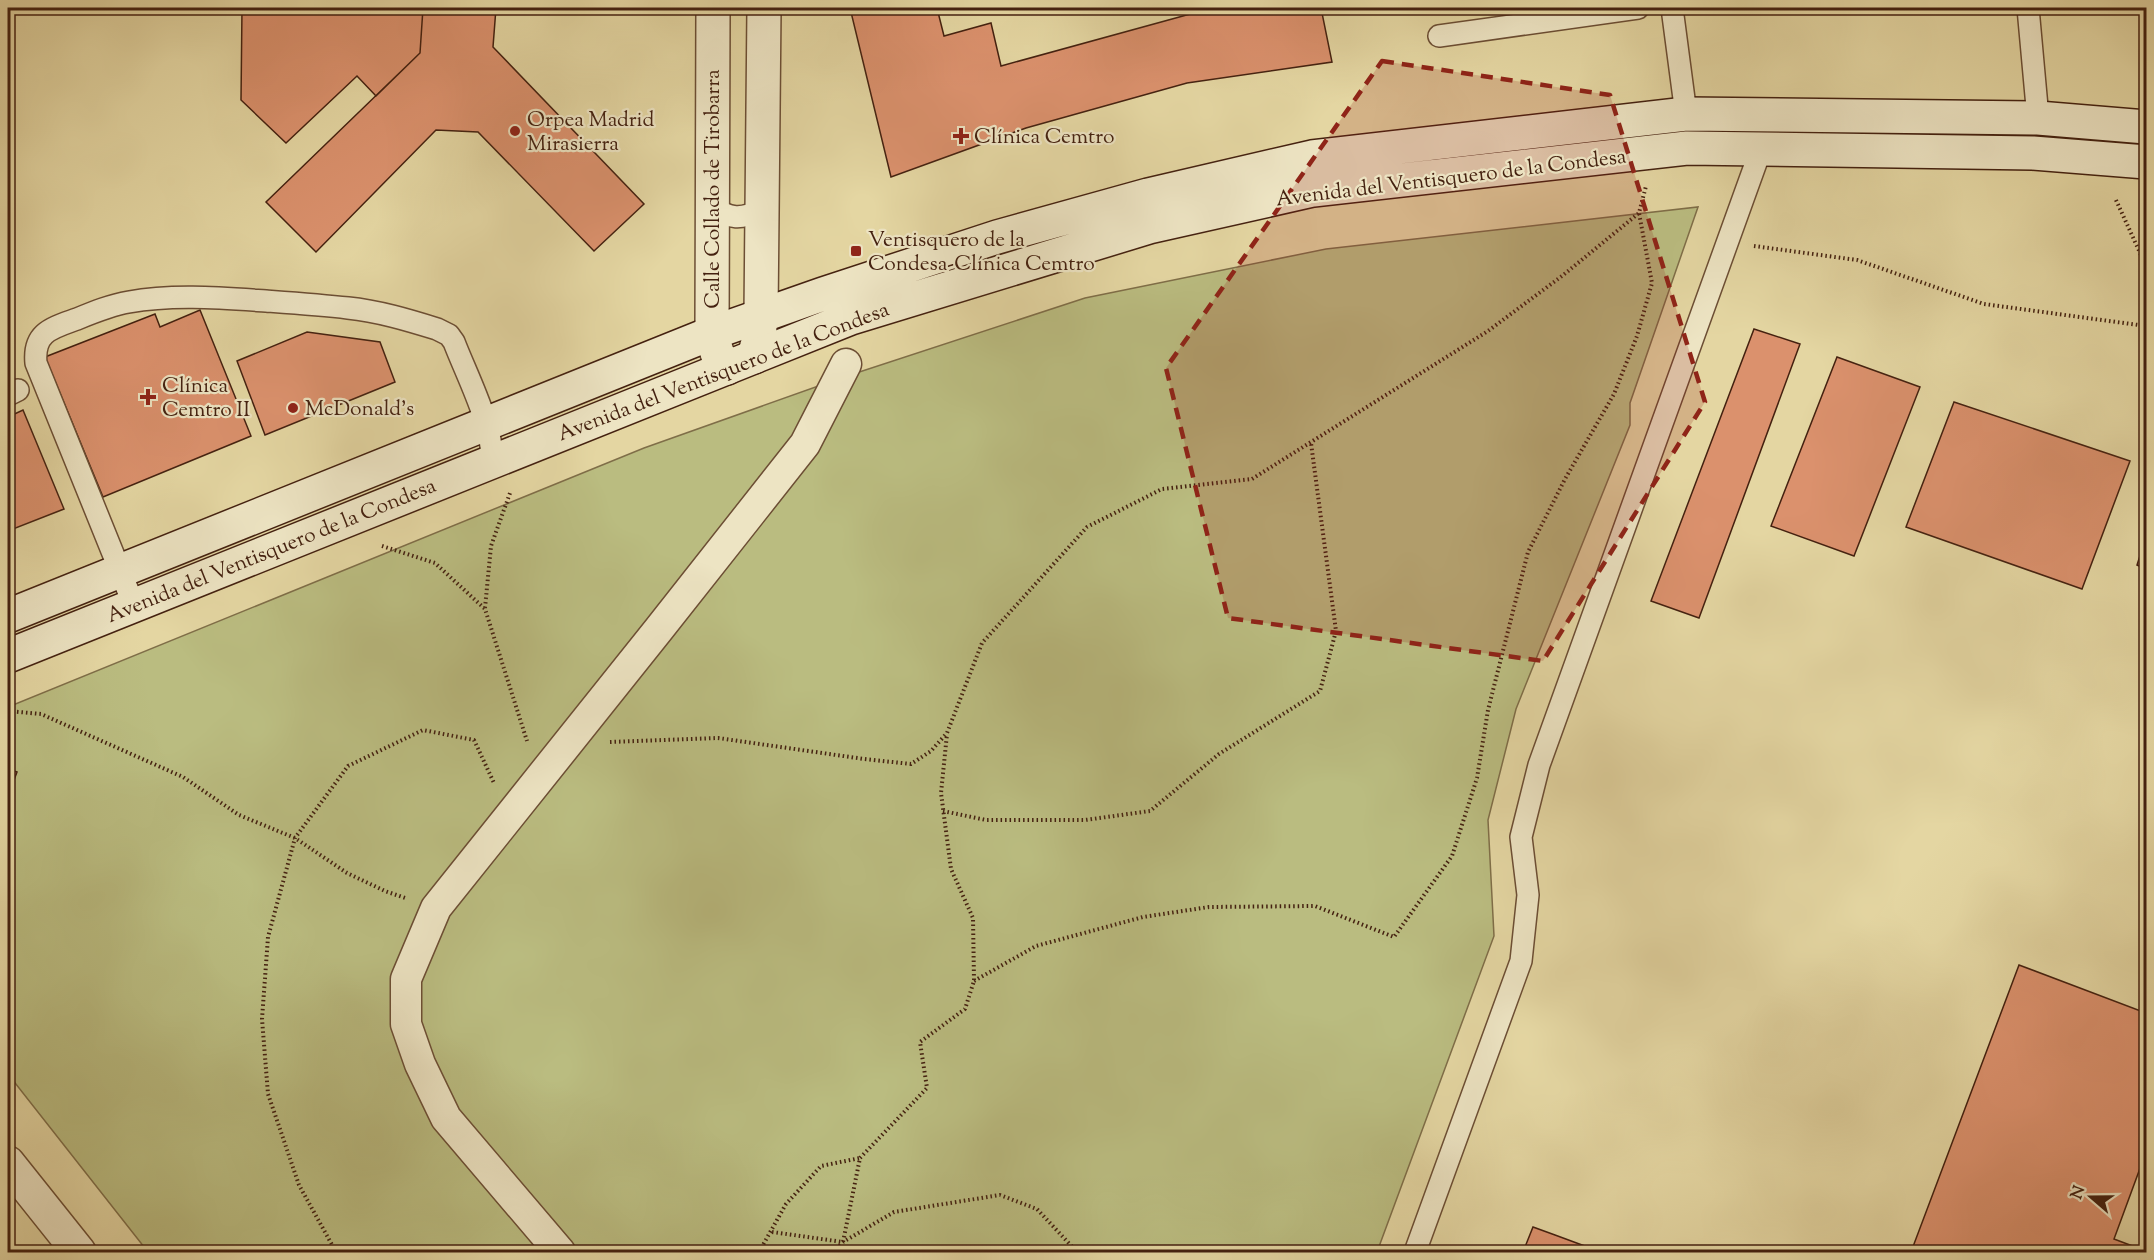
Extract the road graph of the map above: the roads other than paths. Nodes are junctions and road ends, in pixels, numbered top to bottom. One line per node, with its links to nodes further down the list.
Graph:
1 (712, 8): 12 (main road, Calle Collado de Tirobarra)
2 (764, 8): 13 (main road)
3 (1638, 8): 6 (lane)
4 (1672, 8): 7 (lane)
5 (2028, 8): 8 (lane)
6 (1439, 36)
7 (1686, 114): 8 (main road, Avenida del Ventisquero de la Condesa); 14 (main road, Avenida del Ventisquero de la Condesa)
8 (2038, 118): 9 (main road, Avenida del Ventisquero de la Condesa)
9 (2146, 127)
10 (1761, 149): 11 (main road, Avenida del Ventisquero de la Condesa); 16 (main road, Avenida del Ventisquero de la Condesa); 27 (lane)
11 (2146, 162)
12 (711, 205): 13 (lane); 15 (main road, Calle Collado de Tirobarra)
13 (762, 209): 14 (main road)
14 (761, 315): 15 (main road, Avenida del Ventisquero de la Condesa); 16 (main road)
15 (712, 333): 16 (main road, Calle Collado de Tirobarra); 18 (main road, Avenida del Ventisquero de la Condesa)
16 (741, 362): 19 (main road, Avenida del Ventisquero de la Condesa)
17 (846, 364): 26 (street)
18 (486, 424): 19 (lane); 20 (main road, Avenida del Ventisquero de la Condesa); 20 (lane)
19 (492, 461): 21 (main road, Avenida del Ventisquero de la Condesa)
20 (121, 571): 21 (lane); 22 (main road, Avenida del Ventisquero de la Condesa)
21 (138, 603): 23 (main road, Avenida del Ventisquero de la Condesa)
22 (8, 616)
23 (8, 656)
24 (8, 1163): 25 (main road)
25 (79, 1252)
26 (560, 1252)
27 (1415, 1252)

